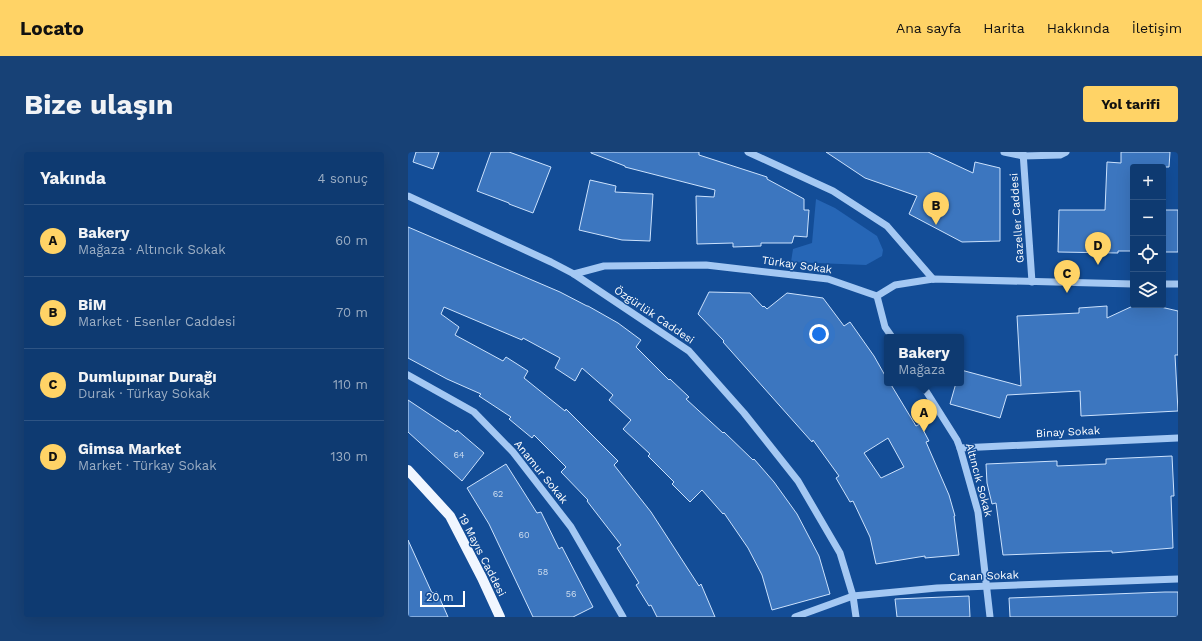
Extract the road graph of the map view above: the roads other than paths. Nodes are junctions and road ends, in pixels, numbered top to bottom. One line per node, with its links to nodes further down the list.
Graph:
1 (748, 152): 7 (street)
2 (1004, 152): 4 (street)
3 (1066, 152): 4 (street)
4 (1023, 154): 8 (street, Gazeller Caddesi)
5 (408, 196): 6 (street, Özgürlük Caddesi)
6 (574, 274): 12 (street, Türkay Sokak); 21 (street, Özgürlük Caddesi)
7 (933, 279): 8 (street); 12 (street)
8 (1032, 282): 9 (street)
9 (1130, 284)
10 (1166, 284): 11 (street)
11 (1178, 284)
12 (877, 296): 13 (street)
13 (890, 334)
14 (408, 375): 23 (street, Anamur Sokak)
15 (923, 386): 17 (street, Altıncık Sokak)
16 (1178, 438): 17 (street, Binay Sokak)
17 (960, 448): 20 (street, Altıncık Sokak)
18 (408, 470): 22 (main road, 19 Mayıs Caddesi)
19 (1178, 579): 20 (street, Canan Sokak)
20 (986, 586): 21 (street, Canan Sokak); 26 (street, Altıncık Sokak)
21 (853, 596): 24 (street, Canan Sokak); 25 (street, Özgürlük Caddesi)
22 (500, 617)
23 (623, 617)
24 (795, 617)
25 (856, 617)
26 (990, 617)

